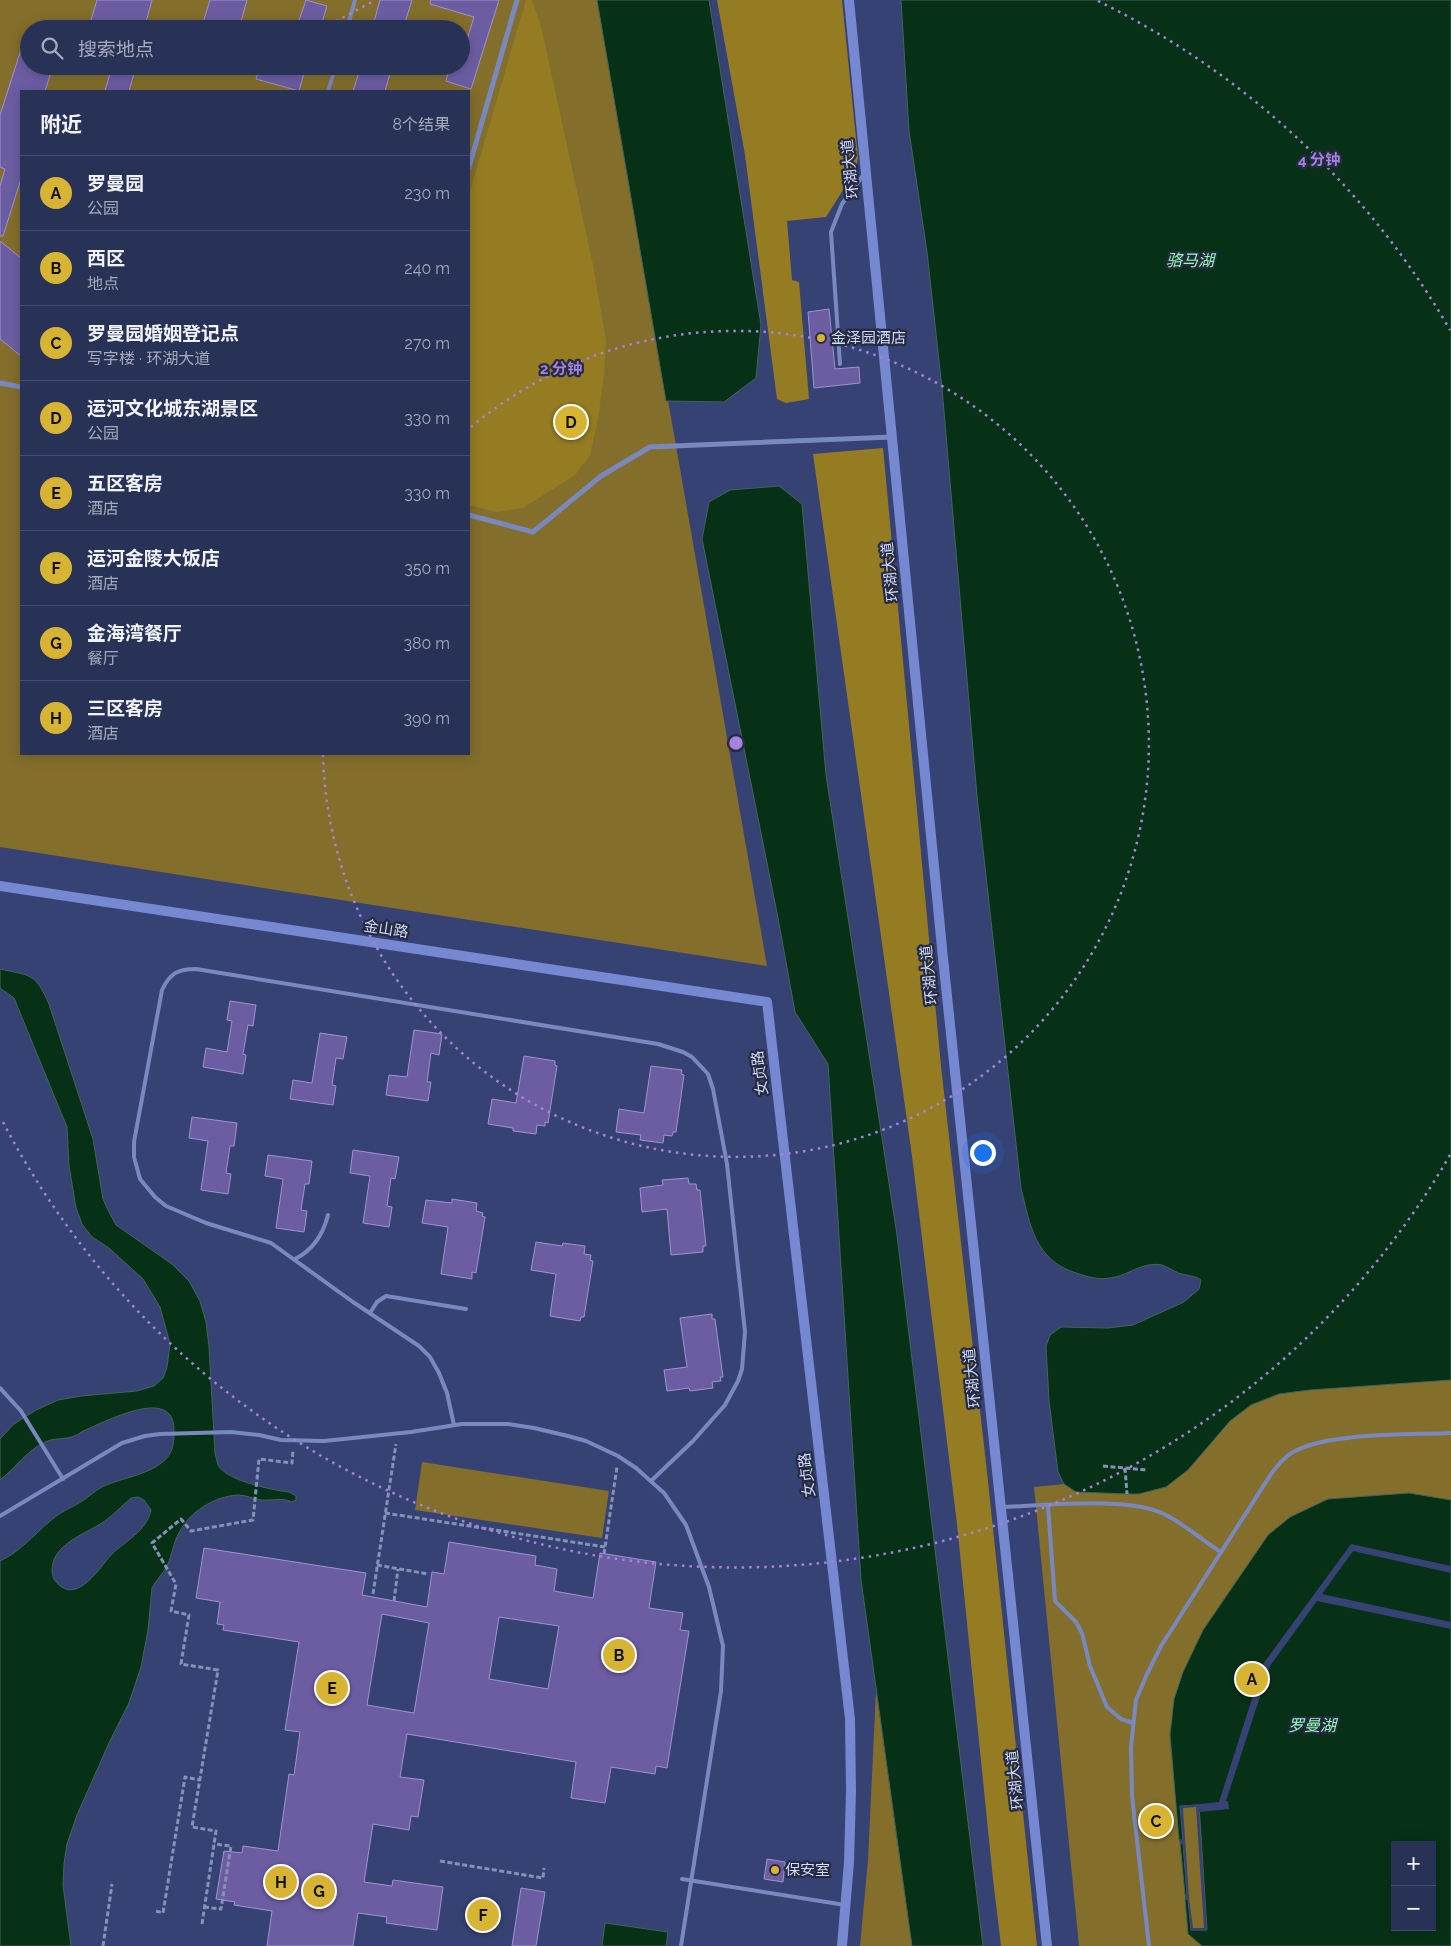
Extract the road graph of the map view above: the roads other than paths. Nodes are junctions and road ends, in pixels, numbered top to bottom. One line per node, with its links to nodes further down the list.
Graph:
1 (355, 0): 4 (lane)
2 (517, 0): 7 (street)
3 (849, 0): 8 (main road, 环湖大道)
4 (349, 20)
5 (333, 75): 6 (lane)
6 (328, 90)
7 (470, 164)
8 (866, 172): 9 (lane); 12 (main road, 环湖大道)
9 (840, 364)
10 (0, 383): 11 (street)
11 (20, 387)
12 (892, 437): 13 (street); 26 (main road, 环湖大道)
13 (470, 515)
14 (0, 886): 15 (main road, 金山路)
15 (767, 1002): 32 (main road, 女贞路)
16 (328, 1215): 17 (lane)
17 (295, 1259): 19 (lane); 24 (lane)
18 (466, 1309): 19 (lane)
19 (370, 1314): 21 (lane)
20 (0, 1388): 23 (lane)
21 (454, 1425): 23 (lane); 24 (lane)
22 (1451, 1433): 28 (lane)
23 (63, 1478): 27 (lane)
24 (650, 1481): 31 (lane)
25 (1048, 1506): 26 (lane); 28 (lane); 29 (lane)
26 (1001, 1507): 35 (main road, 环湖大道)
27 (0, 1516)
28 (1221, 1552): 29 (lane)
29 (1133, 1724): 36 (lane)
30 (682, 1879): 31 (lane)
31 (692, 1881): 32 (lane); 33 (lane)
32 (845, 1904): 34 (main road, 女贞路)
33 (681, 1946)
34 (842, 1946)
35 (1047, 1946)
36 (1149, 1946)

